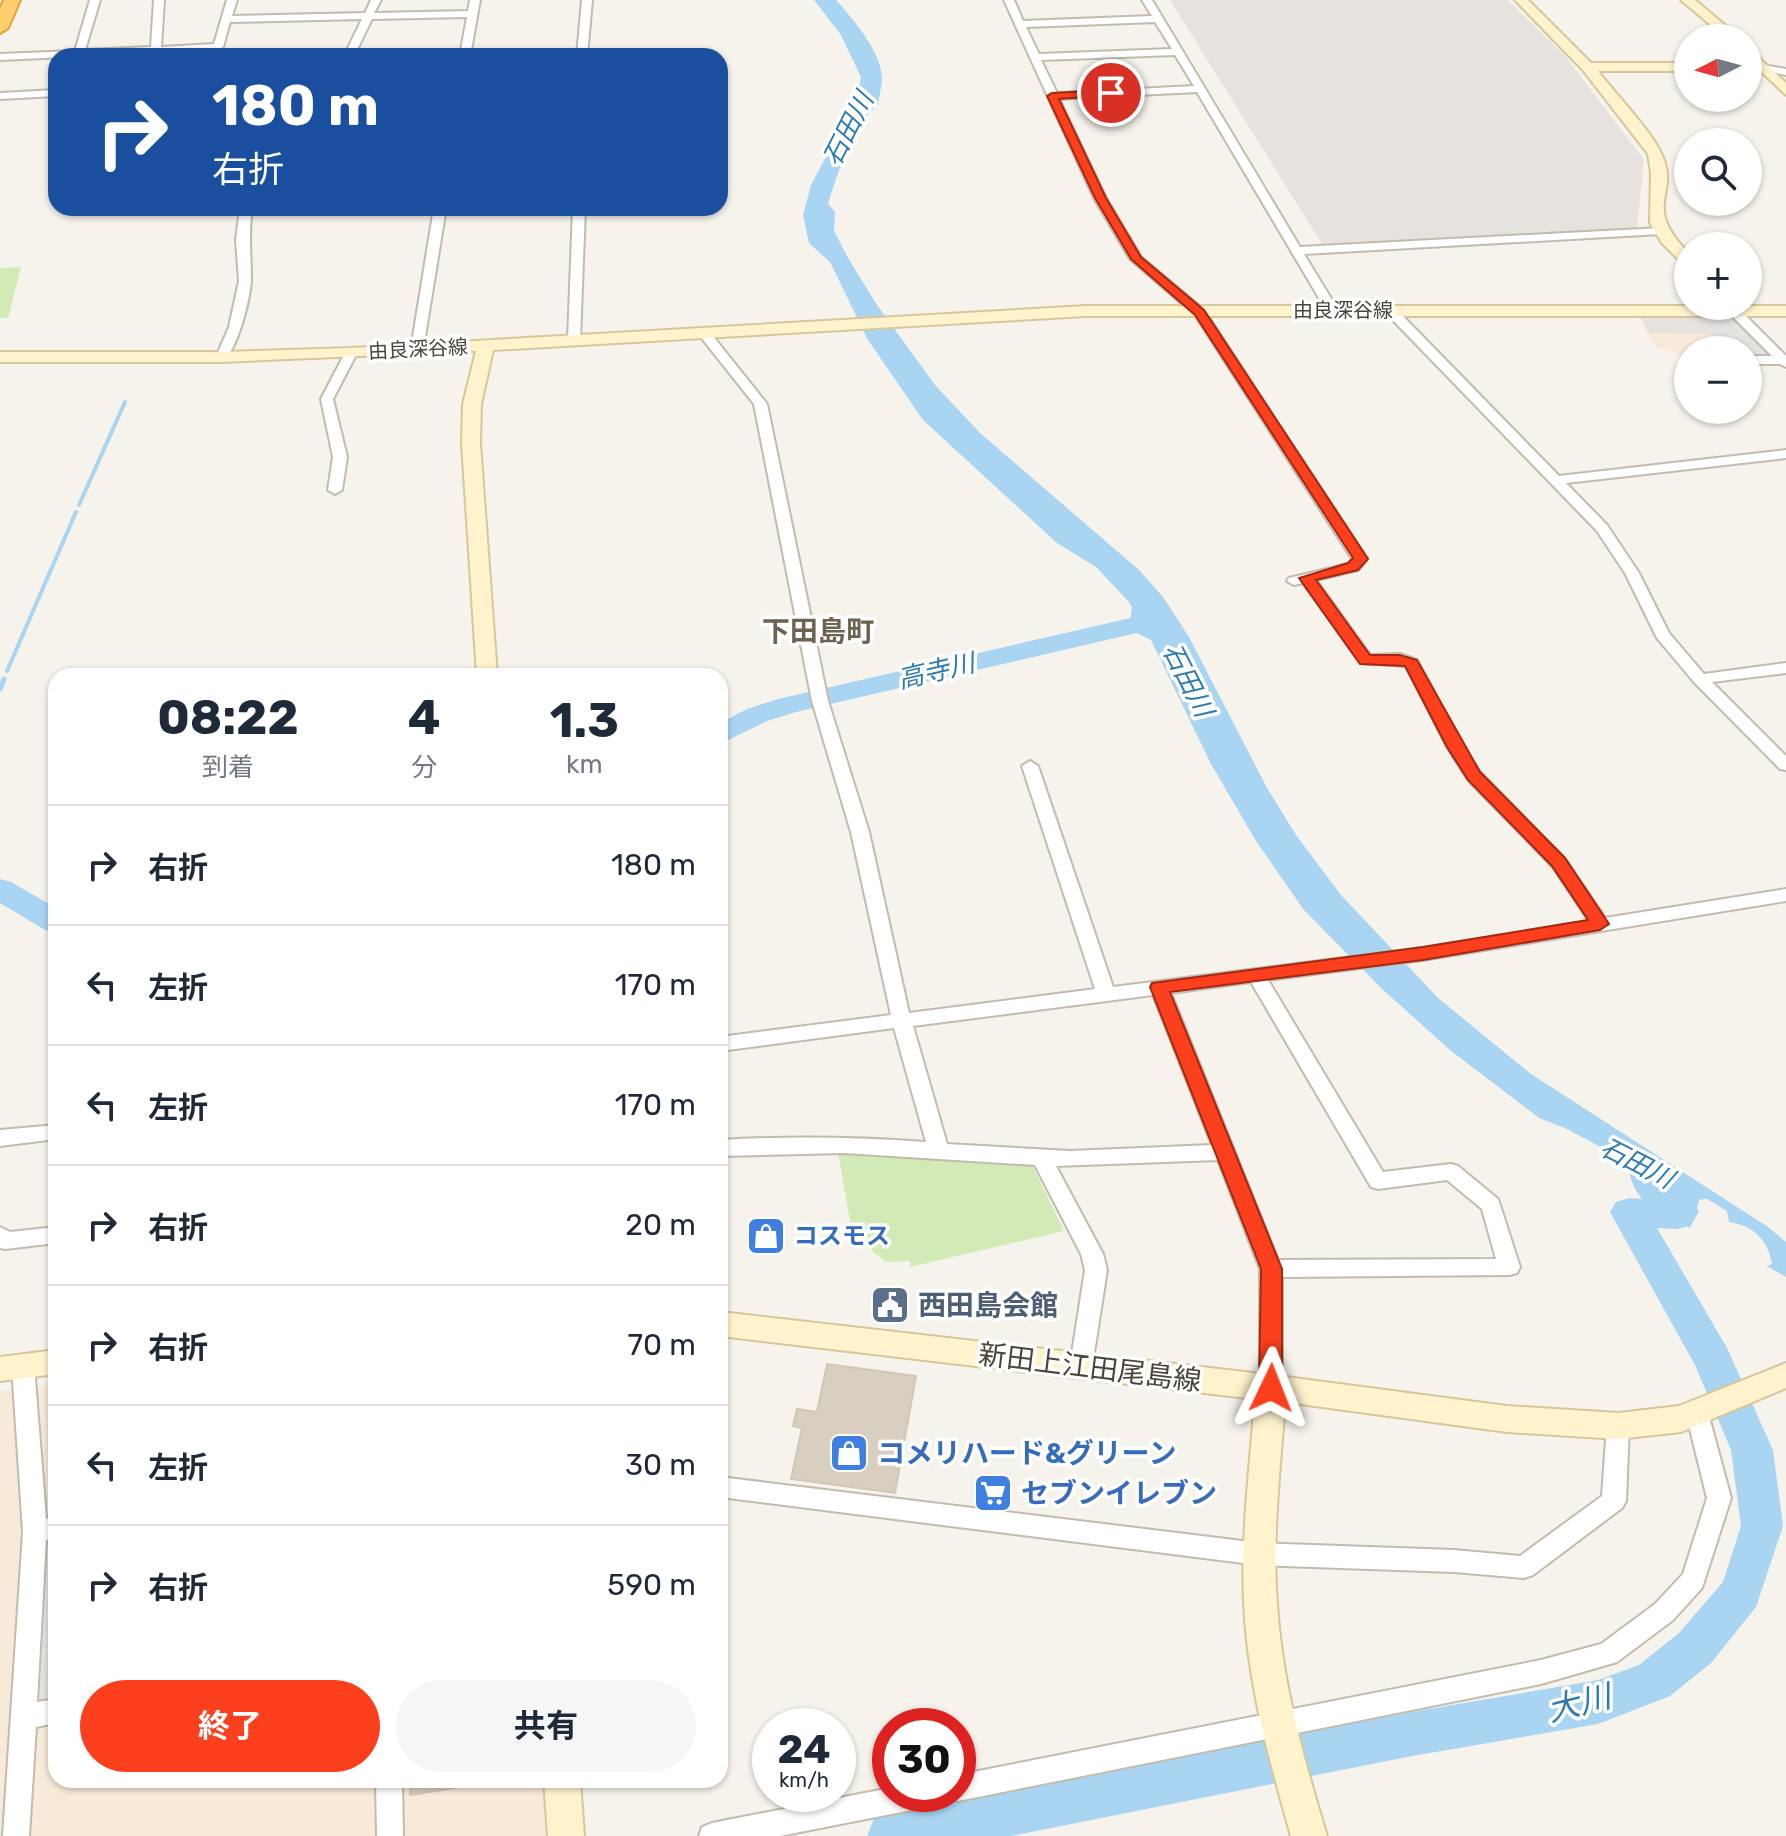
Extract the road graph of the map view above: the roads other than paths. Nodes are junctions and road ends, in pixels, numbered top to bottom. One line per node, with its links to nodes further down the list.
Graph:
1 (12, 0): 18 (highway)
2 (95, 0): 19 (street)
3 (159, 0): 20 (street)
4 (232, 0): 14 (street)
5 (376, 0): 13 (street)
6 (475, 0): 12 (street)
7 (587, 0): 24 (street)
8 (1009, 0): 16 (street)
9 (1147, 0): 15 (street)
10 (1521, 0): 29 (main road)
11 (1687, 0): 17 (main road)
12 (473, 14): 13 (street); 23 (street)
13 (368, 17): 14 (street); 22 (street)
14 (227, 19): 21 (street)
15 (1157, 19): 16 (street); 25 (street)
16 (1019, 24): 28 (street)
17 (1717, 24)
18 (1, 25)
19 (81, 48)
20 (156, 48)
21 (197, 48)
22 (353, 48)
23 (467, 48)
24 (583, 48)
25 (1177, 52): 28 (street); 33 (street)
26 (48, 55): 27 (street)
27 (0, 57)
28 (1034, 57): 37 (street)
29 (1588, 67): 30 (main road); 41 (main road)
30 (1674, 67)
31 (1763, 68): 32 (street); 34 (main road)
32 (1786, 72)
33 (1199, 89): 37 (street); 43 (street)
34 (1786, 91)
35 (48, 93): 36 (street)
36 (0, 96)
37 (1052, 96): 45 (street)
38 (245, 216): 57 (street)
39 (439, 216): 54 (street)
40 (579, 216): 52 (street)
41 (1661, 231): 42 (main road); 43 (street)
42 (1674, 245)
43 (1297, 251): 46 (street)
44 (1674, 308): 47 (main road, 由良深谷線)
45 (1196, 309): 46 (main road, 由良深谷線); 51 (main road, 由良深谷線); 69 (street)
46 (1332, 310): 47 (main road, 由良深谷線)
47 (1390, 310): 61 (street)
48 (1762, 310): 49 (main road, 由良深谷線)
49 (1786, 311)
50 (1743, 320): 59 (street)
51 (704, 333): 52 (main road, 由良深谷線); 73 (street)
52 (574, 340): 53 (main road, 由良深谷線)
53 (485, 345): 54 (main road, 由良深谷線); 63 (main road)
54 (417, 349): 55 (main road, 由良深谷線)
55 (351, 353): 57 (main road, 由良深谷線); 62 (street)
56 (0, 357): 57 (main road, 由良深谷線)
57 (222, 357)
58 (1762, 360): 59 (street)
59 (1785, 361)
60 (1786, 454): 61 (street)
61 (1556, 480): 65 (street)
62 (335, 490)
63 (486, 668)
64 (1786, 668): 65 (street)
65 (1700, 679): 66 (street)
66 (1786, 765)
67 (1030, 766): 72 (street)
68 (1786, 895): 69 (street)
69 (1600, 924): 70 (street)
70 (1256, 975): 71 (street); 83 (street)
71 (1159, 987): 72 (street); 79 (street)
72 (1106, 994): 73 (street)
73 (901, 1019): 74 (street); 78 (street)
74 (728, 1043)
75 (48, 1133): 76 (street)
76 (0, 1138)
77 (728, 1148): 78 (street)
78 (938, 1148): 80 (street)
79 (1224, 1152): 80 (street); 83 (street)
80 (1042, 1158): 86 (street)
81 (0, 1235): 82 (street)
82 (48, 1236)
83 (1271, 1269): 89 (street)
84 (728, 1325): 86 (main road, 新田上江田尾島線)
85 (48, 1363): 87 (main road)
86 (1081, 1366): 89 (main road, 新田上江田尾島線)
87 (12, 1368): 93 (street)
88 (1786, 1375): 90 (main road, 新田上江田尾島線)
89 (1271, 1388): 91 (main road, 新田上江田尾島線); 94 (main road)
90 (1697, 1413): 91 (main road, 新田上江田尾島線); 97 (street)
91 (1618, 1426): 94 (street)
92 (728, 1488): 94 (street)
93 (45, 1530): 96 (street)
94 (1259, 1554): 97 (main road)
95 (48, 1712): 96 (street)
96 (23, 1717): 103 (street)
97 (1278, 1725): 98 (street); 102 (main road)
98 (976, 1784)
99 (389, 1788): 104 (street)
100 (563, 1788): 105 (main road)
101 (872, 1805): 106 (street)
102 (1306, 1823)
103 (16, 1836)
104 (390, 1836)
105 (566, 1836)
106 (712, 1836)

